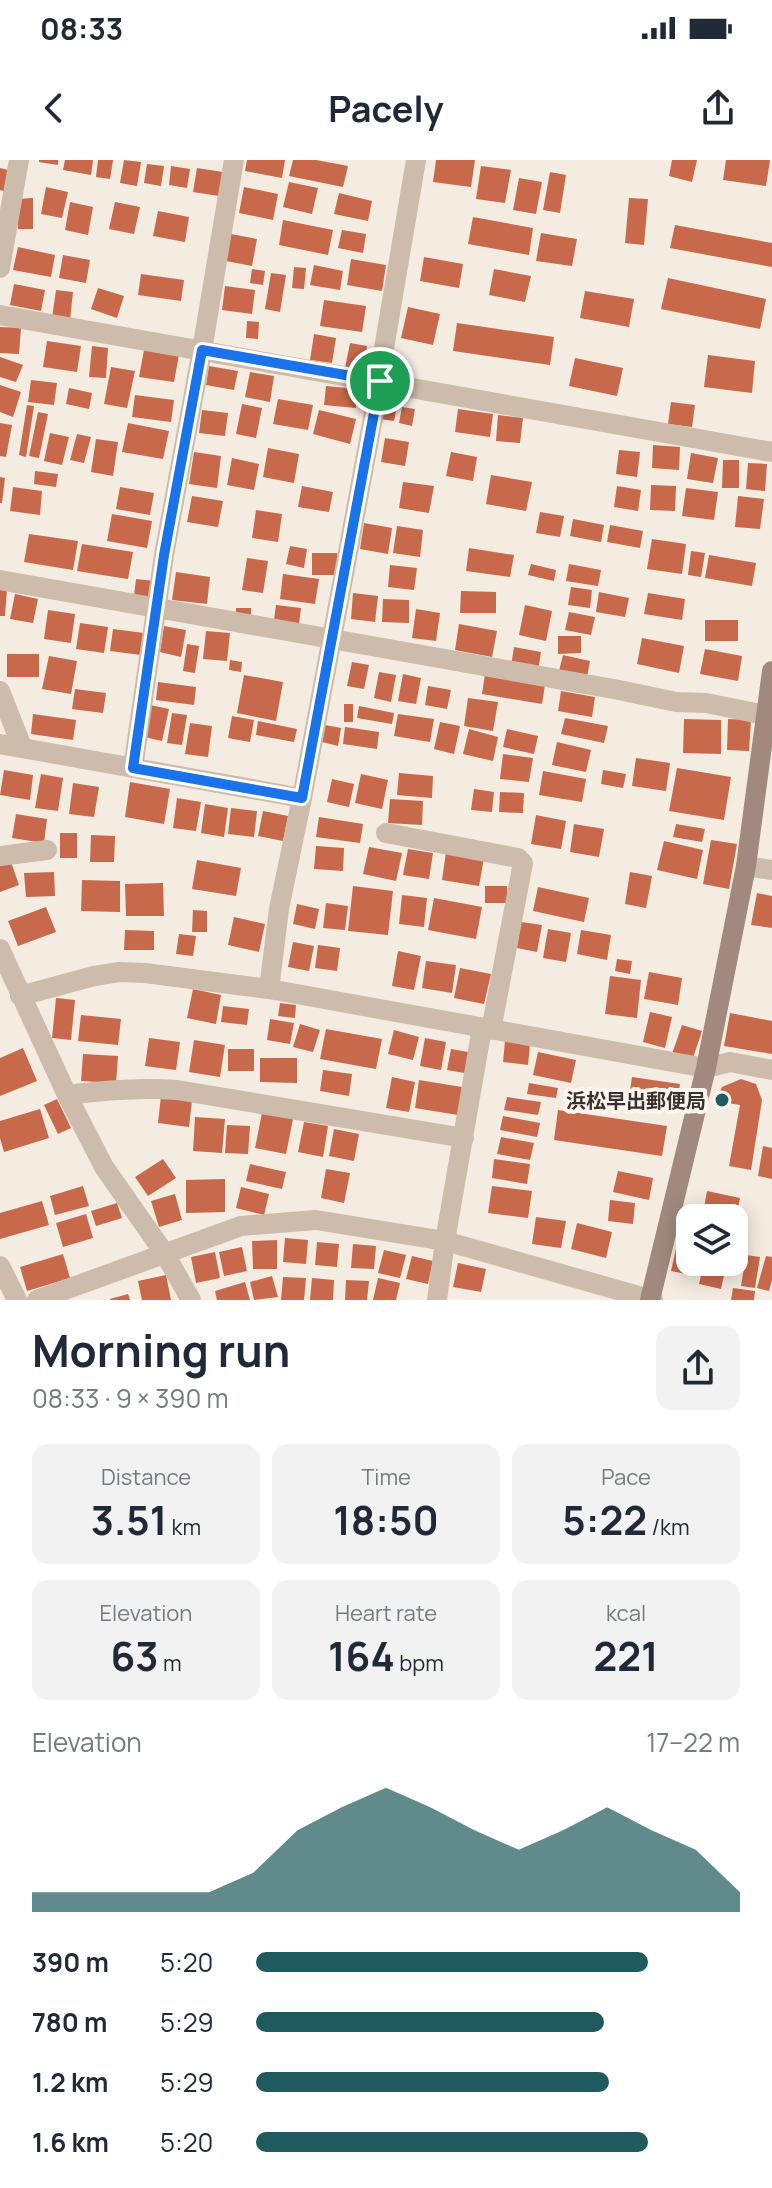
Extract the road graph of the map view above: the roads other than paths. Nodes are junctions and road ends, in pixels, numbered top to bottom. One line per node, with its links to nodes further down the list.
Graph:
1 (19, 160): 4 (street)
2 (234, 160): 6 (street)
3 (416, 160): 7 (street)
4 (0, 268)
5 (0, 315): 6 (street)
6 (202, 350): 7 (street); 10 (street)
7 (380, 381): 8 (street); 11 (street)
8 (772, 452)
9 (0, 580): 10 (street)
10 (156, 608): 11 (street); 17 (street)
11 (332, 641): 14 (street); 18 (street)
12 (772, 671): 14 (street)
13 (0, 691): 16 (street)
14 (765, 715): 22 (street)
15 (0, 744): 16 (street)
16 (22, 747): 17 (street)
17 (133, 768): 18 (street)
18 (302, 798): 25 (street)
19 (386, 833): 27 (street)
20 (47, 850): 21 (street)
21 (0, 856)
22 (746, 866): 23 (street); 28 (street)
23 (772, 870)
24 (0, 949): 26 (street)
25 (269, 989): 26 (street); 27 (street)
26 (20, 996): 30 (street)
27 (486, 1029): 28 (street); 31 (street)
28 (706, 1068): 29 (street); 39 (street)
29 (772, 1070)
30 (67, 1095): 31 (street); 33 (street)
31 (464, 1138): 32 (street)
32 (445, 1241): 33 (street); 38 (street); 39 (street)
33 (165, 1254): 36 (street); 37 (street)
34 (0, 1266): 35 (street)
35 (17, 1300)
36 (37, 1300)
37 (191, 1300)
38 (437, 1300)
39 (651, 1300)

